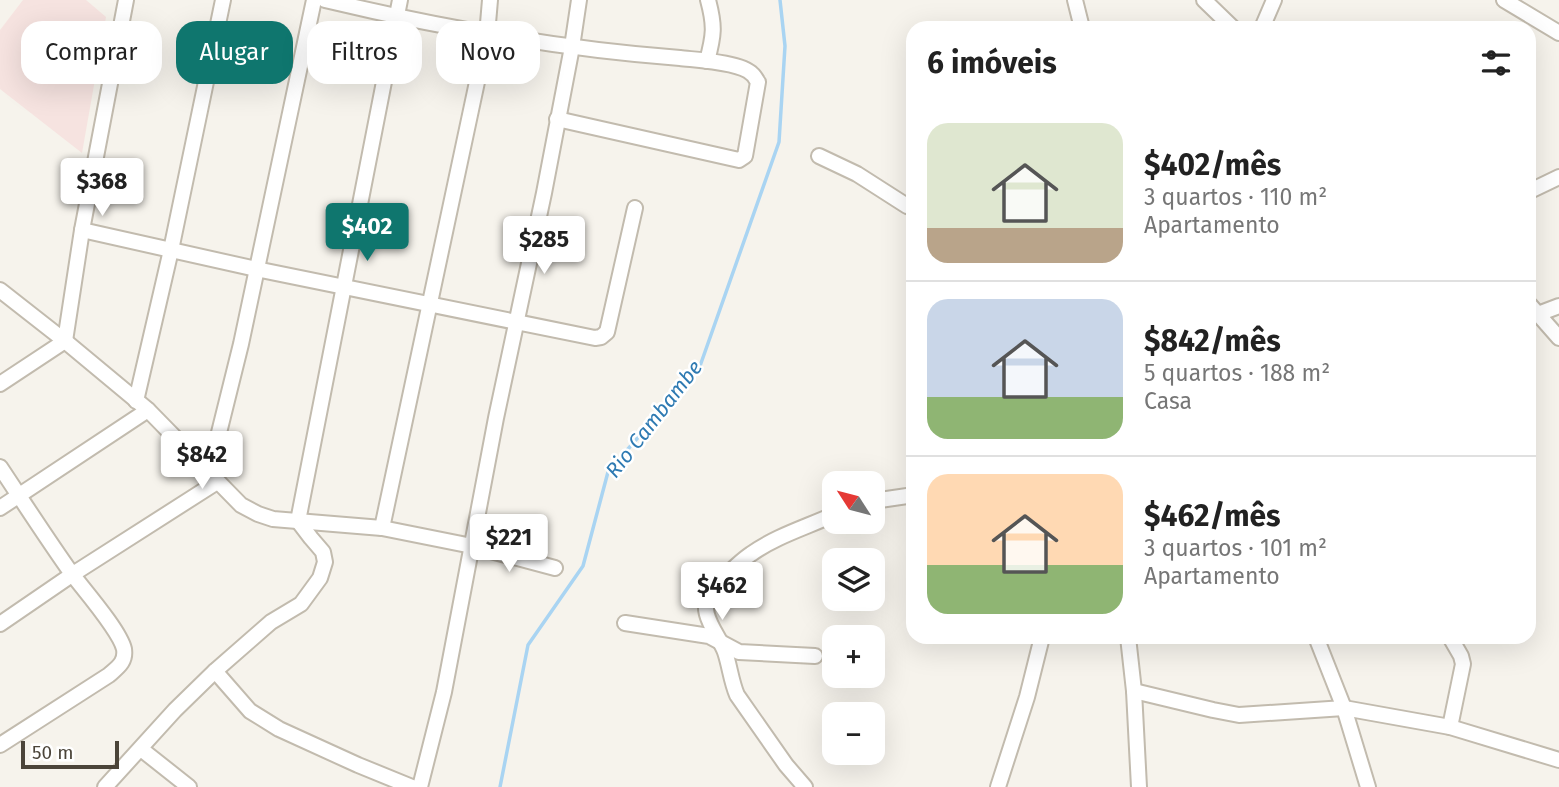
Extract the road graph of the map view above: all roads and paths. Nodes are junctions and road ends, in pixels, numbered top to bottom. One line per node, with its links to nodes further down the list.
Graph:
1 (126, 0): 30 (street)
2 (223, 0): 31 (street)
3 (314, 0): 32 (street)
4 (325, 0): 13 (street)
5 (400, 0): 13 (street)
6 (490, 0): 14 (street)
7 (579, 0): 21 (street)
8 (708, 0): 22 (street)
9 (1075, 0): 15 (street)
10 (1203, 0): 16 (street)
11 (1274, 0): 17 (street)
12 (1504, 0): 19 (street)
13 (398, 17): 18 (street); 33 (street)
14 (488, 21)
15 (1080, 21)
16 (1226, 21)
17 (1265, 21)
18 (436, 25)
19 (1559, 33)
20 (540, 43): 21 (street)
21 (572, 47): 22 (street); 24 (street)
22 (707, 61): 24 (street)
23 (476, 84): 35 (street)
24 (557, 119): 39 (street)
25 (819, 156): 28 (street)
26 (1559, 177): 27 (street)
27 (1536, 188)
28 (906, 205)
29 (635, 208): 39 (street)
30 (82, 230): 31 (street); 41 (street)
31 (171, 250): 32 (street); 43 (street)
32 (256, 269): 33 (street); 45 (street)
33 (344, 287): 35 (street); 51 (street)
34 (0, 290): 41 (street)
35 (429, 304): 39 (street); 52 (street)
36 (1559, 306): 37 (street)
37 (1536, 310)
38 (1536, 312): 40 (street)
39 (516, 322): 53 (street)
40 (1559, 338)
41 (65, 341): 42 (street); 43 (street)
42 (0, 384)
43 (142, 406): 45 (street); 46 (street)
44 (0, 467): 46 (street)
45 (213, 478): 51 (street); 55 (street)
46 (19, 495): 49 (street); 55 (street)
47 (906, 496): 48 (street)
48 (886, 499)
49 (0, 508)
50 (822, 519): 58 (street)
51 (298, 521): 52 (street); 64 (street)
52 (382, 528): 53 (street)
53 (472, 546): 54 (street); 75 (street)
54 (555, 568)
55 (73, 574): 57 (street); 68 (street)
56 (625, 623): 58 (street)
57 (0, 624)
58 (719, 640): 63 (street); 71 (street)
59 (1040, 644): 76 (street)
60 (1129, 644): 65 (street)
61 (1319, 644): 66 (street)
62 (1454, 644): 67 (street)
63 (815, 656)
64 (215, 671): 69 (street); 74 (street)
65 (1134, 691): 66 (street); 77 (street)
66 (1344, 708): 67 (street); 78 (street)
67 (1450, 727): 70 (street)
68 (0, 746)
69 (141, 749): 72 (street); 73 (street)
70 (1559, 760)
71 (802, 786)
72 (106, 787)
73 (189, 787)
74 (412, 787)
75 (420, 787)
76 (999, 787)
77 (1139, 787)
78 (1368, 787)

